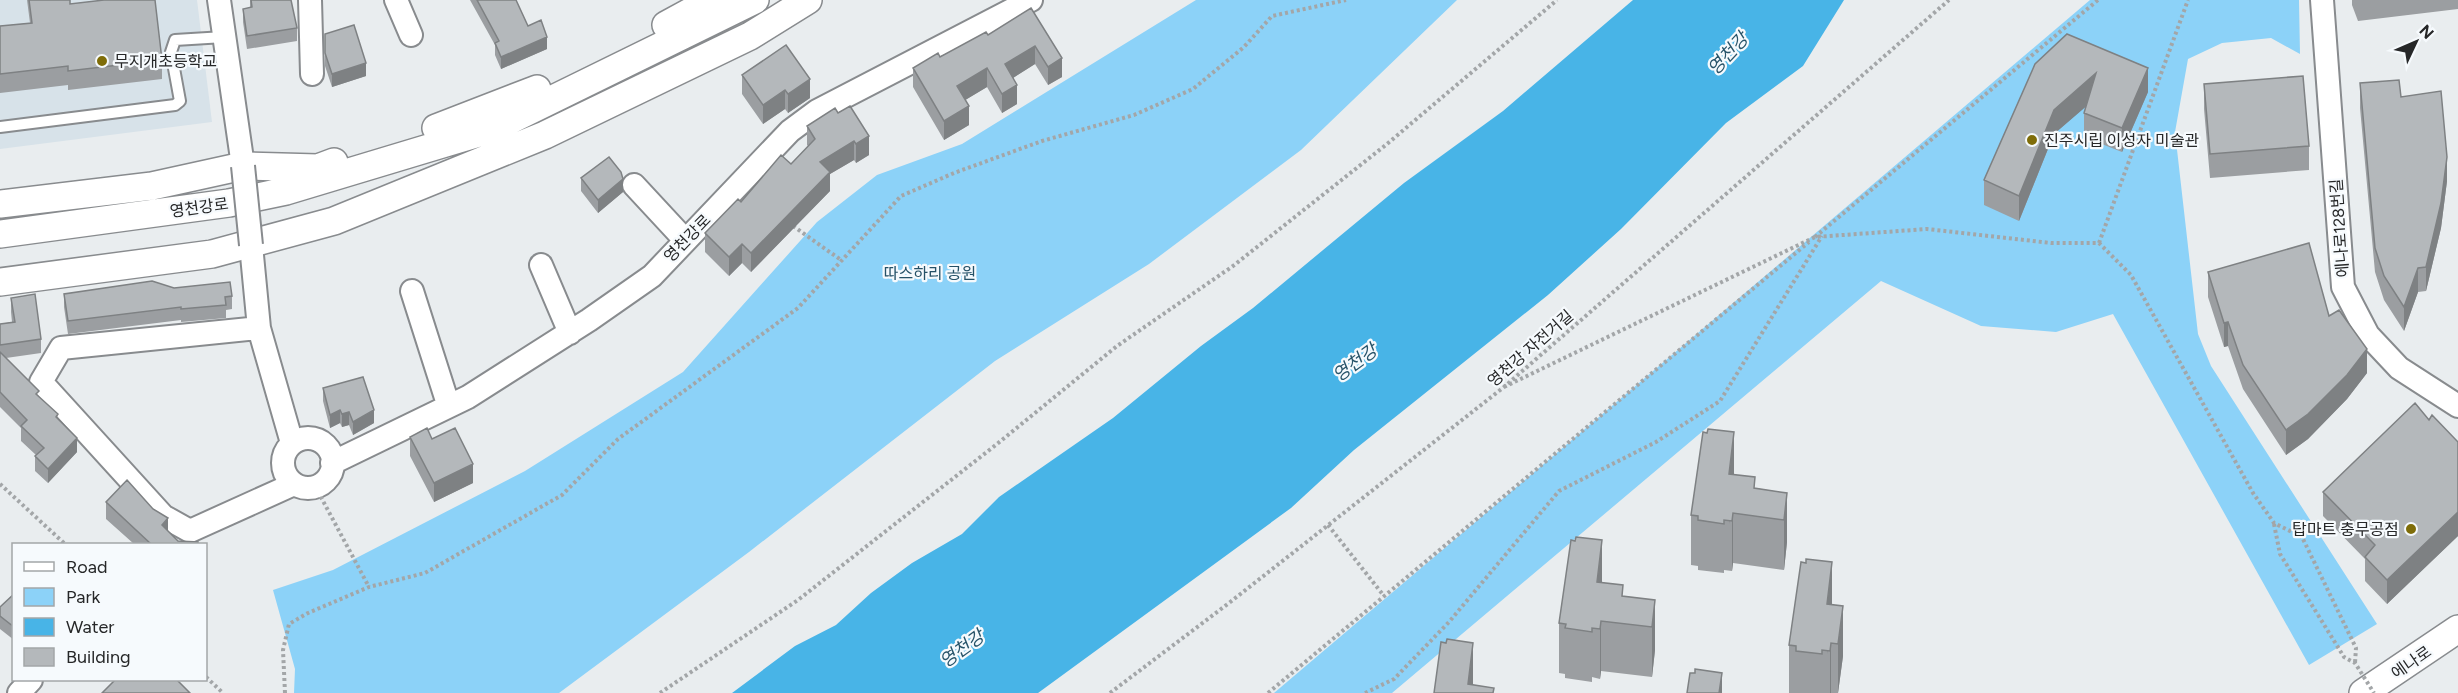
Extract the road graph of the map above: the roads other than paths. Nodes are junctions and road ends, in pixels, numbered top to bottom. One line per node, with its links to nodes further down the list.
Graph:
1 (219, 0): 10 (street)
2 (310, 0): 11 (street)
3 (396, 0): 9 (street)
4 (712, 0): 13 (street, 영천강로)
5 (755, 0): 16 (street, 영천강로)
6 (808, 0): 18 (street)
7 (2322, 0): 25 (street, 에나로128번길)
8 (1022, 2): 17 (street, 영천강로)
9 (411, 35)
10 (224, 38): 12 (lane); 13 (street)
11 (312, 74)
12 (0, 127)
13 (243, 166): 15 (street, 영천강로); 18 (street, bridge)
14 (634, 185): 17 (street)
15 (0, 204)
16 (0, 234)
17 (685, 240): 23 (street, 영천강로)
18 (251, 245): 20 (street); 22 (street)
19 (541, 265): 23 (street)
20 (0, 282)
21 (412, 291): 24 (street)
22 (259, 328): 26 (street); 28 (street)
23 (570, 333): 24 (street, 영천강로)
24 (448, 404): 27 (street, 영천강로)
25 (2458, 406)
26 (292, 443): 27 (street); 28 (street)
27 (332, 463): 28 (street)
28 (305, 485)
29 (2458, 629): 32 (street, 에나로)
30 (30, 681): 31 (street)
31 (19, 693)
32 (2363, 693)

